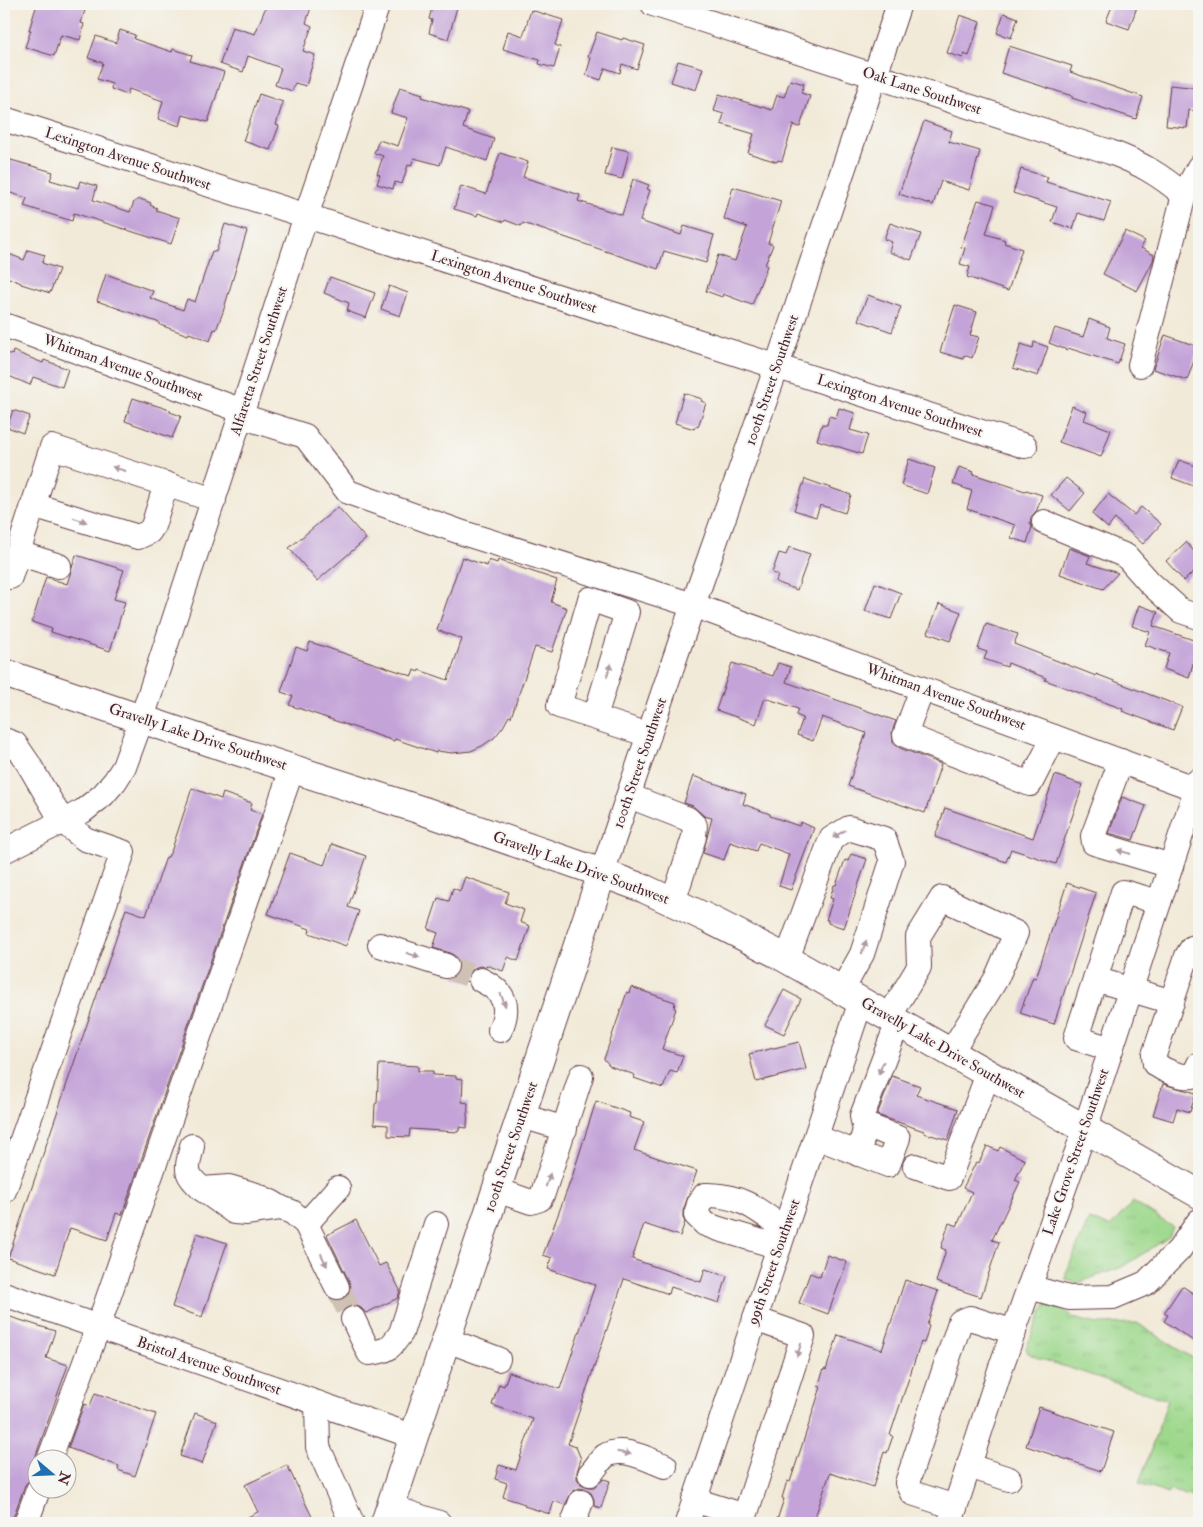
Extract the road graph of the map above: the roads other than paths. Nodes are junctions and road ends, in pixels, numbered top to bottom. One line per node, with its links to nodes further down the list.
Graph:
1 (378, 4): 8 (street, Alfaretta Street Southwest)
2 (653, 4): 4 (street, Oak Lane Southwest)
3 (899, 4): 4 (street, 100th Street Southwest)
4 (875, 76): 7 (street, Oak Lane Southwest); 11 (street, 100th Street Southwest)
5 (4, 119): 8 (street, Lexington Avenue Southwest)
6 (1199, 168): 7 (street)
7 (1184, 195): 10 (street)
8 (306, 216): 11 (street, Lexington Avenue Southwest); 12 (street, Alfaretta Street Southwest)
9 (4, 325): 12 (street, Whitman Avenue Southwest)
10 (1140, 365)
11 (777, 366): 13 (street, Lexington Avenue Southwest); 21 (street, 100th Street Southwest)
12 (242, 413): 15 (street, Alfaretta Street Southwest); 21 (street, Whitman Avenue Southwest)
13 (1025, 446)
14 (166, 484): 15 (street); 16 (street, one-way to 14); 16 (street, one-way to 16)
15 (214, 500): 26 (street, Alfaretta Street Southwest)
16 (33, 505): 18 (street)
17 (1044, 522): 22 (street)
18 (18, 553): 19 (street); 20 (street)
19 (59, 566)
20 (10, 577)
21 (693, 605): 24 (street, Whitman Avenue Southwest); 27 (street, 100th Street Southwest)
22 (1199, 617)
23 (4, 673): 26 (main road, Gravelly Lake Drive Southwest)
24 (922, 689): 28 (street, Whitman Avenue Southwest); 28 (street)
25 (595, 717): 27 (street)
26 (142, 718): 31 (main road, Gravelly Lake Drive Southwest); 34 (street, Alfaretta Street Southwest)
27 (649, 735): 33 (street, 100th Street Southwest)
28 (1054, 737): 30 (street, Whitman Avenue Southwest)
29 (4, 740): 34 (street)
30 (1121, 761): 32 (street, Whitman Avenue Southwest); 36 (street, one-way to 30)
31 (292, 769): 37 (main road, Gravelly Lake Drive Southwest); 76 (street)
32 (1198, 786): 36 (street, Lake Grove Street Southwest)
33 (629, 796): 37 (street, 100th Street Southwest); 38 (street)
34 (62, 821): 35 (street, Alfaretta Street Southwest); 67 (street)
35 (4, 851)
36 (1171, 866): 39 (street, Lake Grove Street Southwest)
37 (602, 874): 38 (main road, Gravelly Lake Drive Southwest); 56 (main road, 100th Street Southwest)
38 (673, 902): 42 (main road, Gravelly Lake Drive Southwest)
39 (1159, 902): 44 (street); 46 (street, Lake Grove Street Southwest)
40 (380, 945): 43 (street, one-way to 43)
41 (1199, 946): 48 (street)
42 (787, 959): 47 (main road, Gravelly Lake Drive Southwest); 47 (street, 99th Street Southwest, one-way to 42)
43 (446, 966)
44 (1095, 979): 46 (street); 51 (street)
45 (481, 980): 50 (street, one-way to 50)
46 (1131, 989): 48 (street); 51 (street, Lake Grove Street Southwest)
47 (852, 995): 49 (main road, Gravelly Lake Drive Southwest); 60 (street, 99th Street Southwest)
48 (1172, 1002): 53 (street)
49 (893, 1019): 52 (main road, Gravelly Lake Drive Southwest); 52 (street); 57 (street, one-way to 57)
50 (500, 1030)
51 (1111, 1049): 59 (street, Lake Grove Street Southwest)
52 (951, 1052): 54 (main road, Gravelly Lake Drive Southwest)
53 (1199, 1064)
54 (988, 1074): 59 (main road, Gravelly Lake Drive Southwest); 63 (street)
55 (581, 1076): 58 (street)
56 (522, 1116): 58 (street); 66 (main road, 100th Street Southwest)
57 (863, 1123): 62 (street); 62 (street)
58 (565, 1129): 66 (street, one-way to 58)
59 (1085, 1129): 64 (main road, Gravelly Lake Drive Southwest); 72 (street, Lake Grove Street Southwest)
60 (816, 1137): 62 (street); 74 (street, 99th Street Southwest)
61 (192, 1146): 69 (street)
62 (858, 1154)
63 (915, 1166)
64 (1196, 1187)
65 (338, 1188): 69 (street)
66 (497, 1190): 78 (main road, 100th Street Southwest)
67 (4, 1191)
68 (1199, 1221): 72 (street)
69 (306, 1224): 71 (street, one-way to 71)
70 (436, 1224): 75 (street)
71 (337, 1287)
72 (1030, 1287): 77 (street, Lake Grove Street Southwest)
73 (4, 1294): 76 (street, Bristol Avenue Southwest)
74 (755, 1319): 88 (street, 99th Street Southwest); 88 (street, one-way to 88)
75 (353, 1320)
76 (98, 1327): 80 (street, Bristol Avenue Southwest); 82 (street)
77 (1014, 1332): 84 (street, Lake Grove Street Southwest); 90 (street)
78 (447, 1340): 79 (street); 81 (main road, 100th Street Southwest)
79 (498, 1359)
80 (317, 1403): 81 (street, Bristol Avenue Southwest); 92 (street)
81 (415, 1437): 89 (main road, 100th Street Southwest)
82 (53, 1450)
83 (666, 1466): 85 (street, one-way to 83)
84 (969, 1466): 86 (street); 90 (street, Lake Grove Street Southwest)
85 (590, 1474)
86 (1009, 1479)
87 (34, 1500): 91 (street)
88 (694, 1500): 96 (street, 99th Street Southwest)
89 (388, 1515): 93 (street)
90 (953, 1515)
91 (26, 1523)
92 (352, 1523)
93 (439, 1523)
94 (453, 1523): 95 (street)
95 (459, 1523)
96 (686, 1523)

